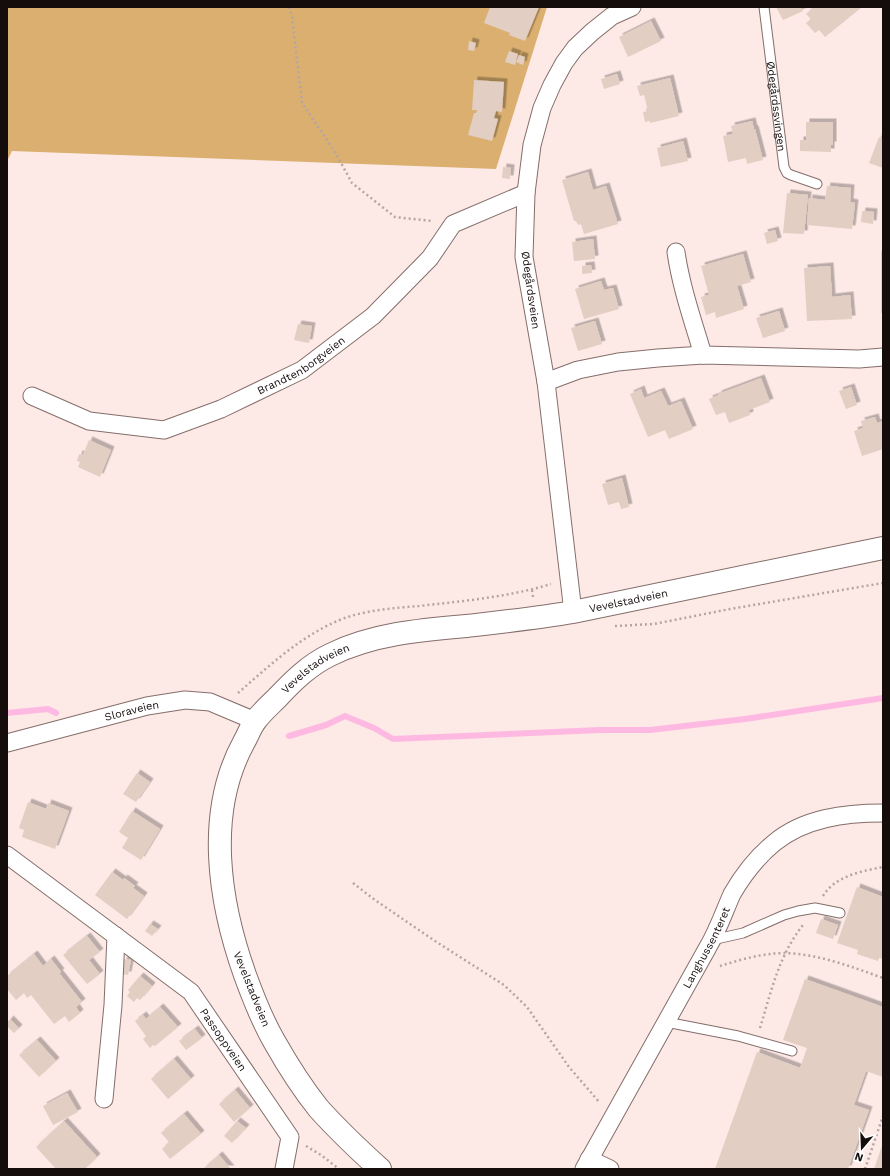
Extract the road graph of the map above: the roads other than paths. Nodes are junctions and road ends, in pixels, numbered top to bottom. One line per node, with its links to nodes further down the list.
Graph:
1 (632, 7): 4 (street, Ødegårdsveien)
2 (764, 7): 3 (lane, Ødegårdssvingen)
3 (817, 184)
4 (526, 193): 8 (street, Ødegårdsveien); 9 (street, Brandtenborgveien)
5 (676, 252): 6 (street)
6 (703, 355): 7 (street); 8 (street)
7 (883, 357)
8 (546, 382): 11 (street, Ødegårdsveien)
9 (32, 396)
10 (883, 548): 11 (main road, Vevelstadveien)
11 (573, 612): 12 (main road, Vevelstadveien)
12 (255, 721): 13 (street, Sloraveien); 24 (main road, Vevelstadveien)
13 (7, 743)
14 (883, 813): 18 (street, Langhussenteret)
15 (10, 862): 17 (street, Passoppveien)
16 (840, 913): 18 (lane)
17 (116, 936): 21 (street); 23 (street, Passoppveien)
18 (712, 940): 19 (street, Langhussenteret)
19 (666, 1022): 20 (lane); 22 (street, Langhussenteret)
20 (792, 1051)
21 (104, 1099)
22 (586, 1164): 25 (street, Langhussenteret)
23 (284, 1169)
24 (380, 1169)
25 (610, 1169)

